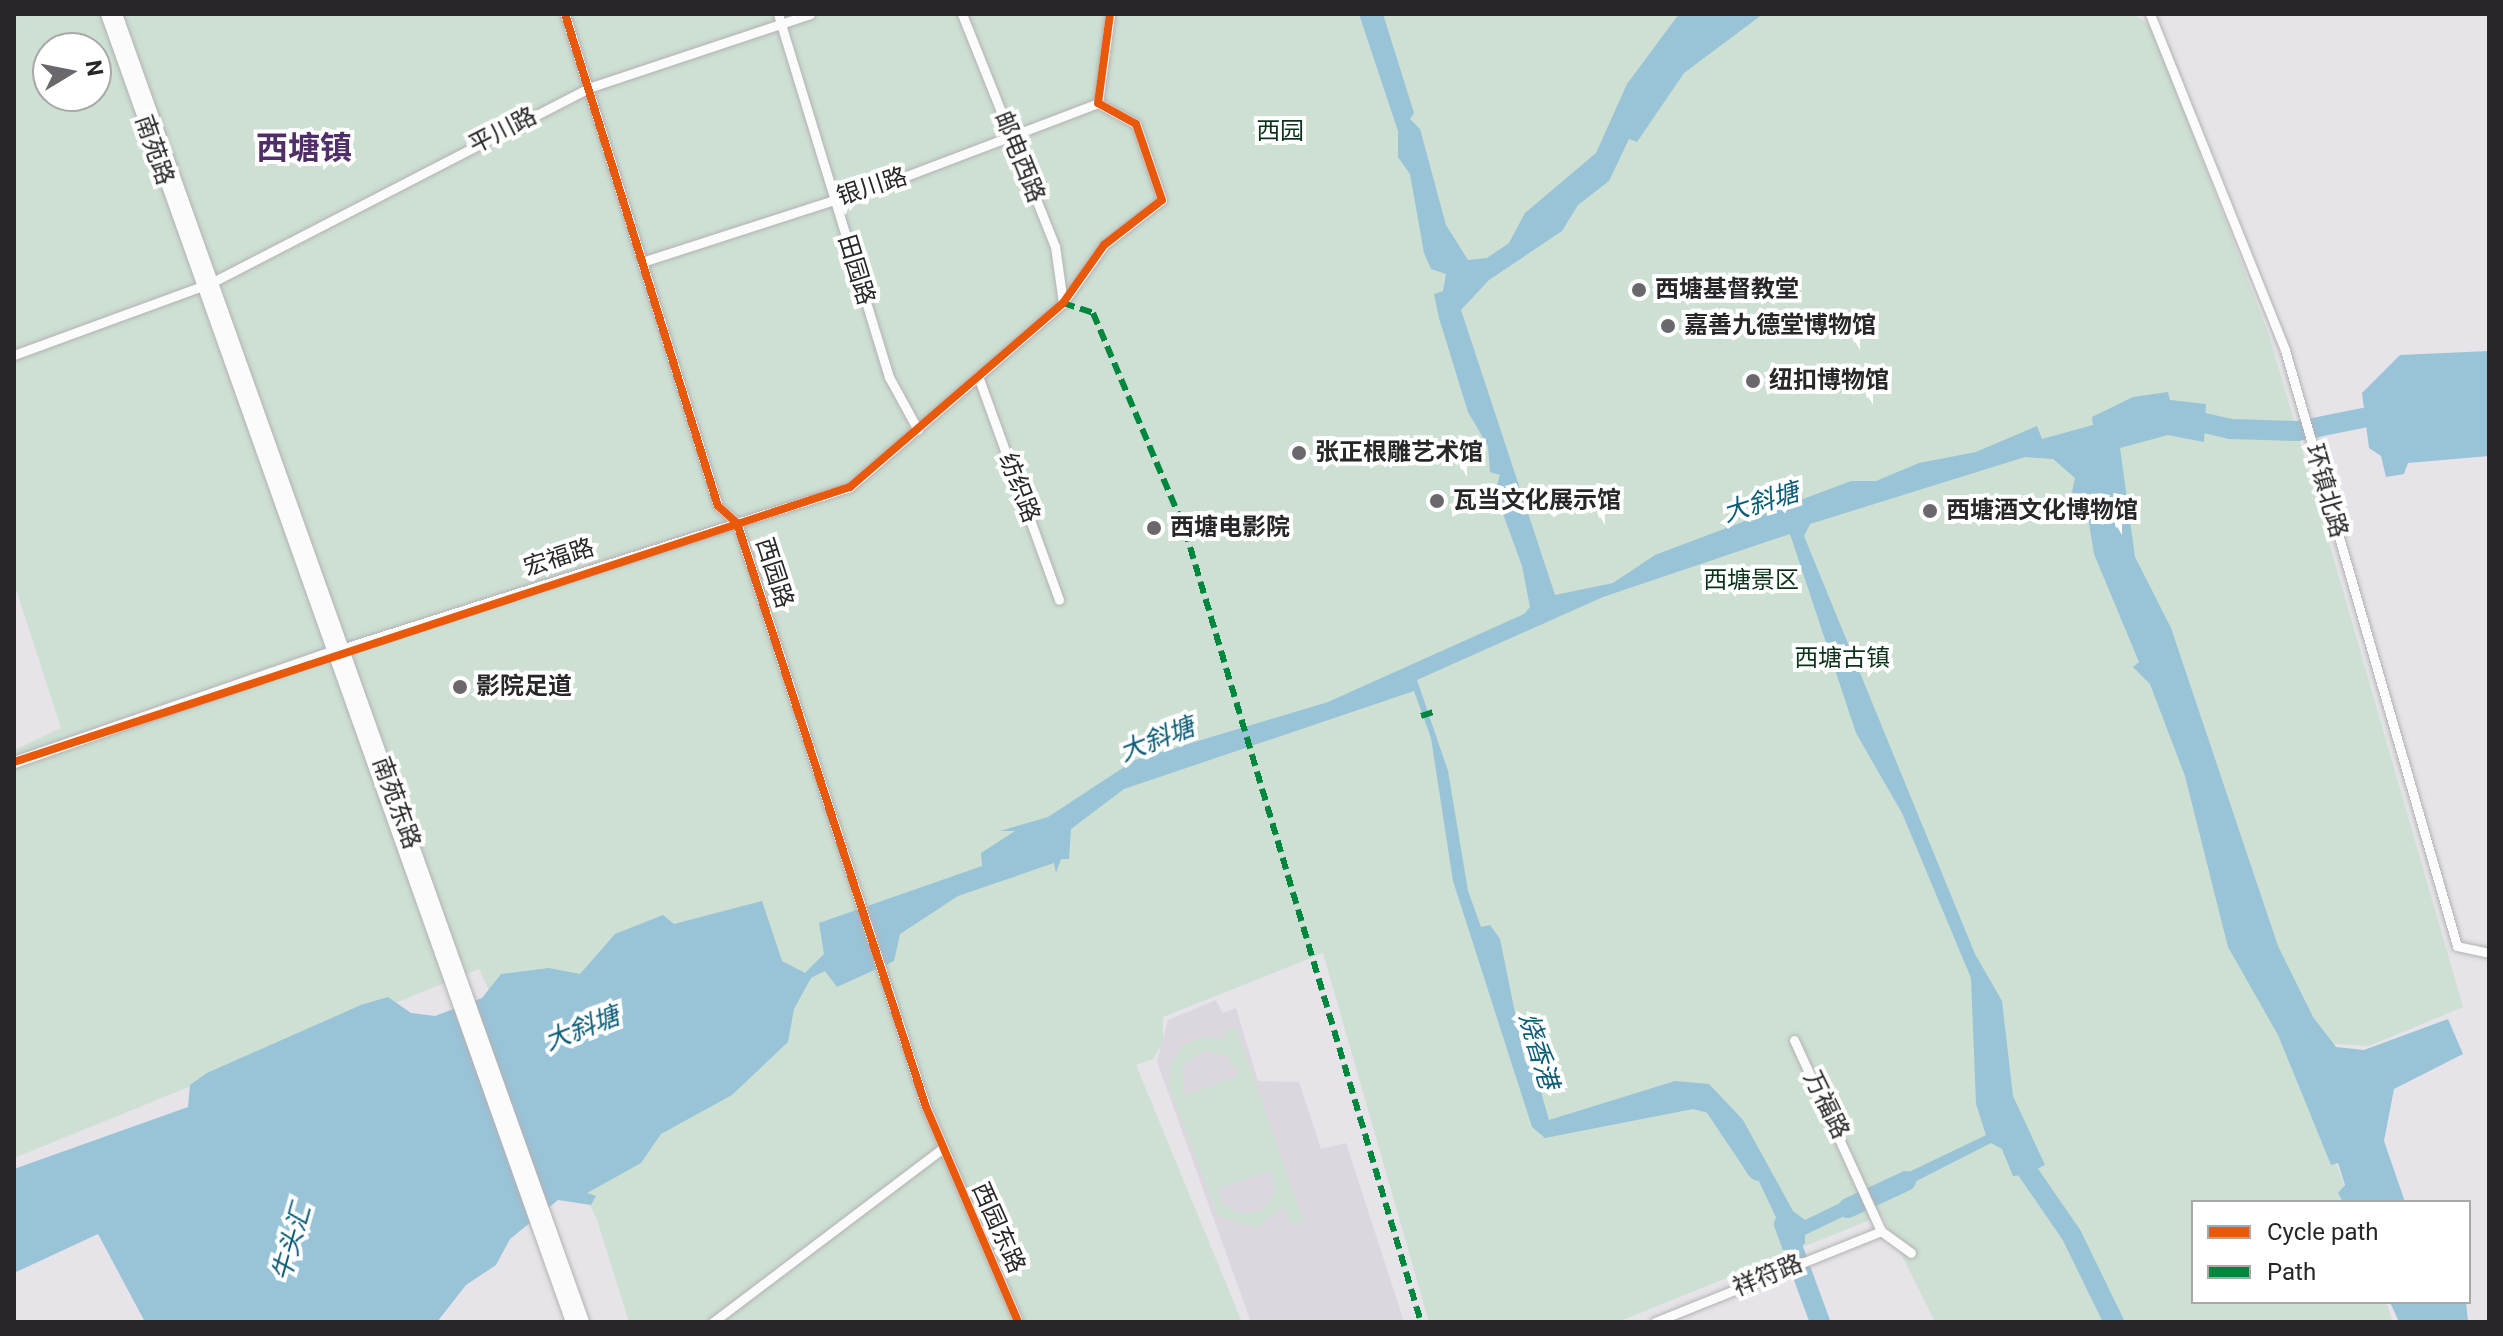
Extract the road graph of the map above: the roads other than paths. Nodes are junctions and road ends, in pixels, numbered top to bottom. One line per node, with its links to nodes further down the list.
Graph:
1 (107, 14): 14 (main road, 南苑路)
2 (116, 14): 14 (main road, 南苑路)
3 (565, 14): 9 (street, 西园路)
4 (810, 14): 8 (street, 平川路)
5 (962, 14): 11 (street, 邮电西路)
6 (1110, 14): 10 (street)
7 (2150, 14): 24 (street, 环镇北路)
8 (779, 18): 9 (street, 平川路); 12 (street, 田园路)
9 (588, 88): 13 (street, 西园路); 14 (street, 平川路)
10 (1098, 103): 11 (street, 银川路); 15 (street, 宏福路)
11 (1012, 138): 12 (street, 银川路); 15 (street, 邮电西路)
12 (834, 200): 13 (street, 银川路); 18 (street, 田园路)
13 (642, 262): 19 (street, 西园路)
14 (206, 285): 16 (street, 平川路); 21 (main road, 南苑东路)
15 (1063, 303): 17 (street, 宏福路)
16 (14, 355)
17 (978, 376): 18 (street, 宏福路); 20 (street, 纺织路)
18 (918, 430): 19 (street, 宏福路)
19 (737, 523): 21 (street, 宏福路); 26 (street, 西园路)
20 (1059, 600)
21 (336, 651): 22 (street, 宏福路); 23 (main road, 南苑东路)
22 (14, 762)
23 (425, 903): 29 (main road, 南苑东路); 30 (main road, 南苑东路)
24 (2489, 953)
25 (1794, 1040): 27 (street, 万福路)
26 (942, 1149): 31 (street); 32 (street, 西园东路)
27 (1881, 1231): 28 (street); 33 (street, 祥符路)
28 (1911, 1253)
29 (572, 1322)
30 (583, 1322)
31 (713, 1322)
32 (1018, 1322)
33 (1655, 1322)

